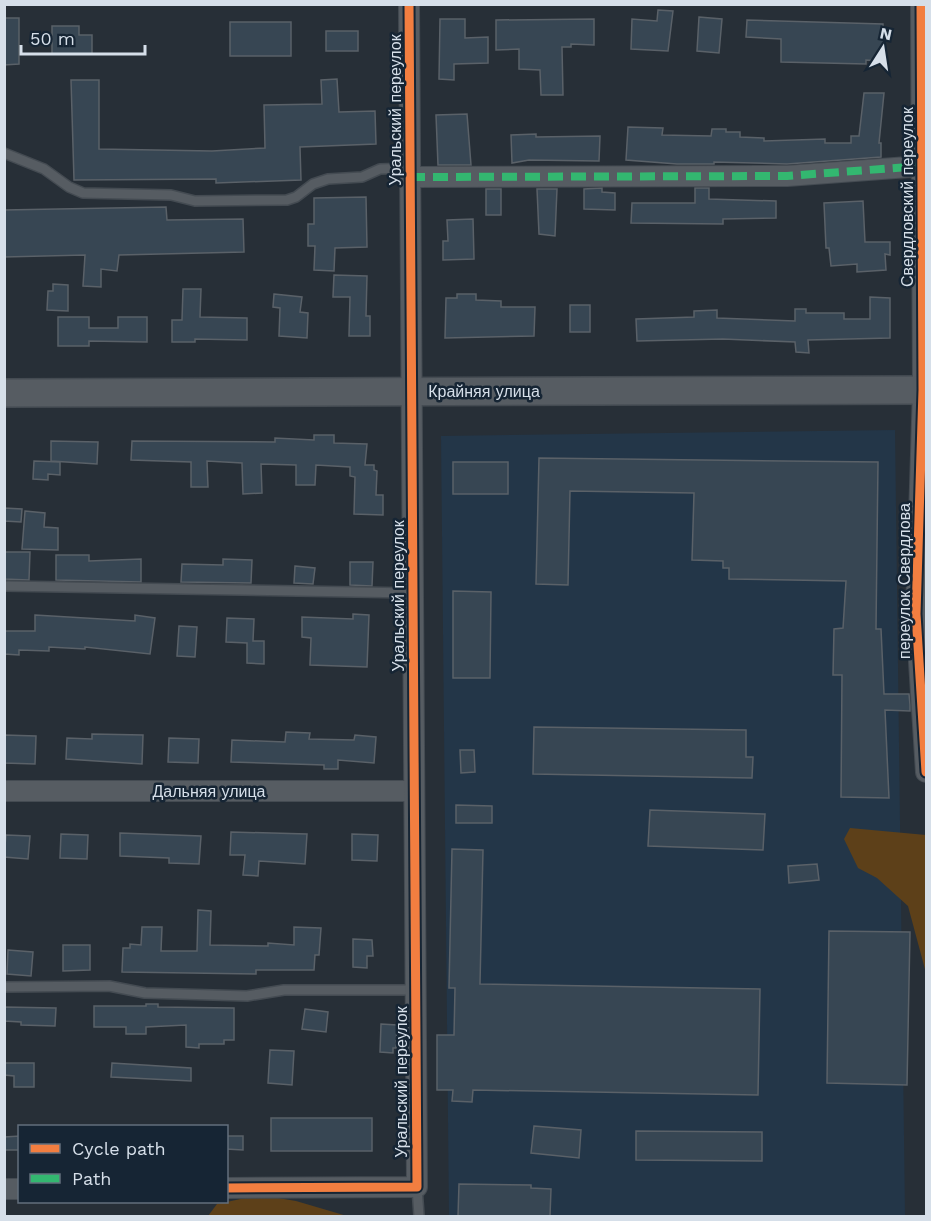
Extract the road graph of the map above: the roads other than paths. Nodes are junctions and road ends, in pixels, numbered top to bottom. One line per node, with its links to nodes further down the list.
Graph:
1 (410, 4): 5 (street, Уральский переулок)
2 (921, 4): 4 (street, Свердловский переулок)
3 (4, 153): 5 (lane)
4 (922, 166): 5 (street); 6 (street, Свердловский переулок)
5 (410, 173): 7 (street, Уральский переулок)
6 (925, 390): 7 (main road, Крайняя улица); 11 (street, переулок Свердлова)
7 (412, 391): 8 (main road, Крайняя улица); 10 (street, Уральский переулок)
8 (4, 393)
9 (4, 586): 10 (lane)
10 (413, 593): 12 (street, Уральский переулок)
11 (927, 772)
12 (414, 790): 13 (street, Дальняя улица); 15 (street, Уральский переулок)
13 (4, 791)
14 (4, 987): 15 (lane)
15 (416, 990): 16 (street, Уральский переулок)
16 (417, 1187): 17 (street); 18 (lane)
17 (228, 1188)
18 (419, 1216)

